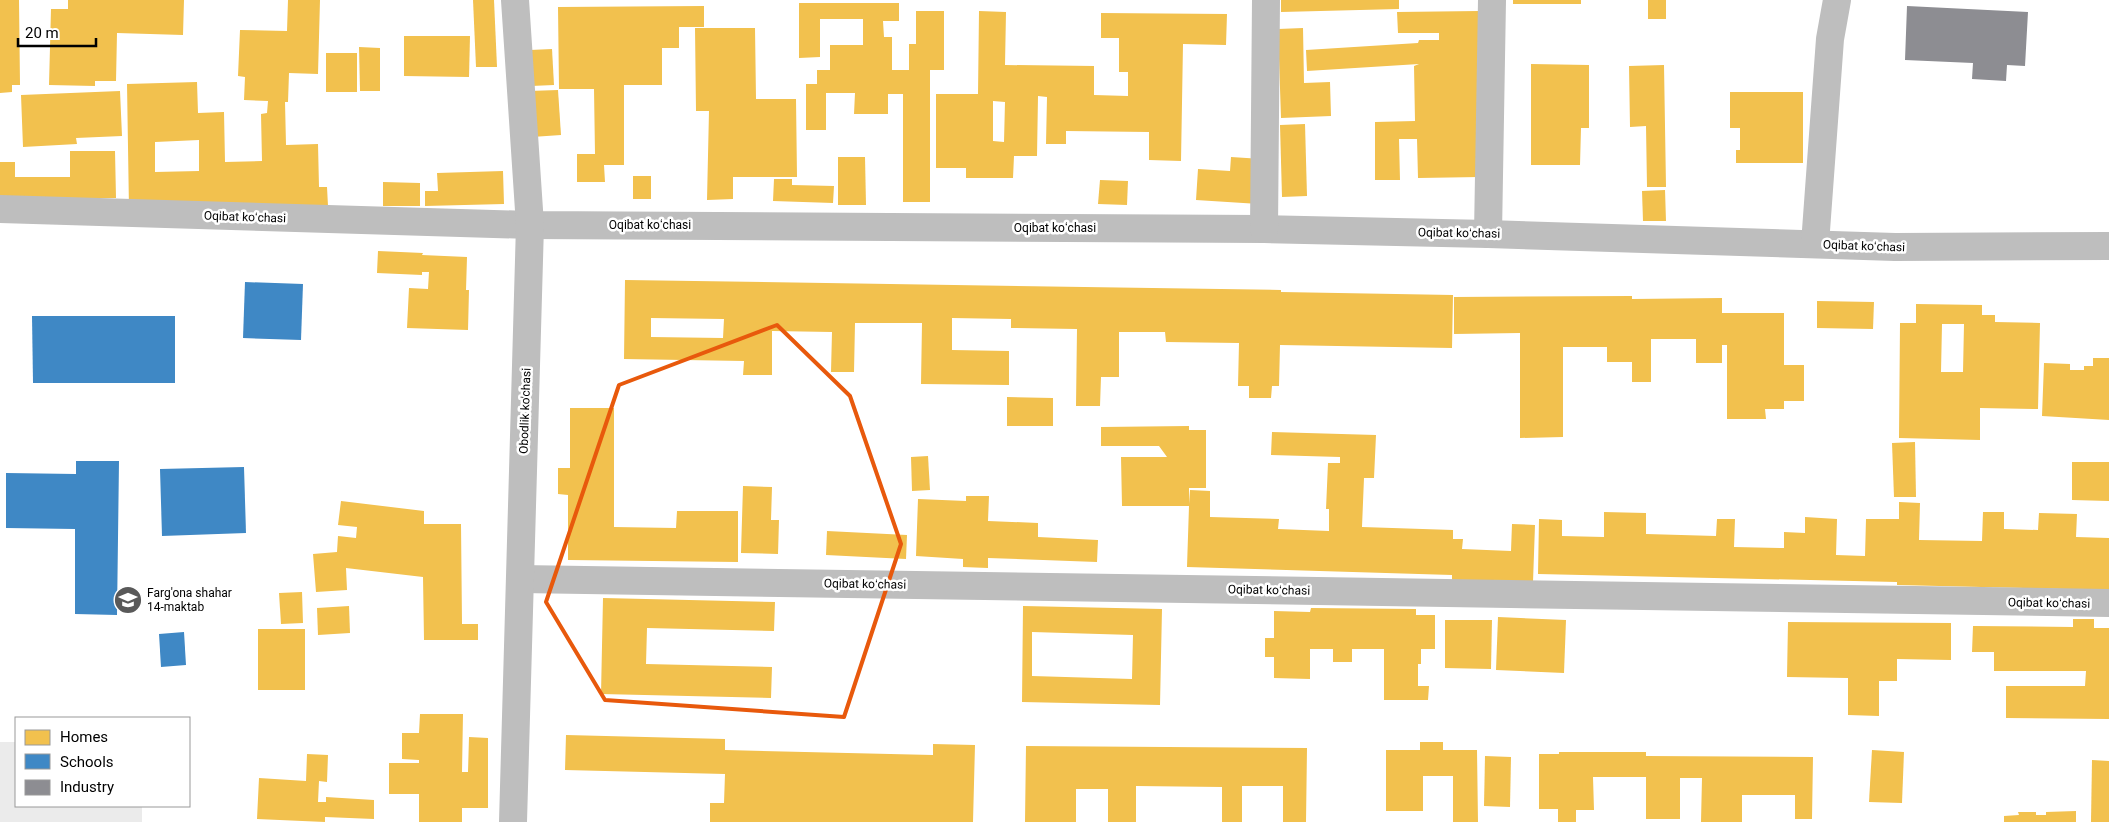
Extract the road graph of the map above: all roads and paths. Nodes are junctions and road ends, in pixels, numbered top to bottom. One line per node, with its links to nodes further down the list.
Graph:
1 (515, 0): 6 (street, Obodlik ko'chasi)
2 (1266, 0): 7 (street)
3 (1492, 0): 8 (street)
4 (1837, 0): 9 (street)
5 (0, 209): 6 (street, Oqibat koʻchasi)
6 (530, 225): 7 (street, Oqibat koʻchasi); 11 (street, Obodlik ko'chasi)
7 (1264, 229): 8 (street, Oqibat koʻchasi)
8 (1488, 234): 9 (street, Oqibat koʻchasi)
9 (1815, 244): 10 (street, Oqibat koʻchasi)
10 (2109, 246)
11 (520, 579): 12 (street, Oqibat koʻchasi); 13 (street, Obodlik ko'chasi)
12 (2109, 604)
13 (513, 822)

